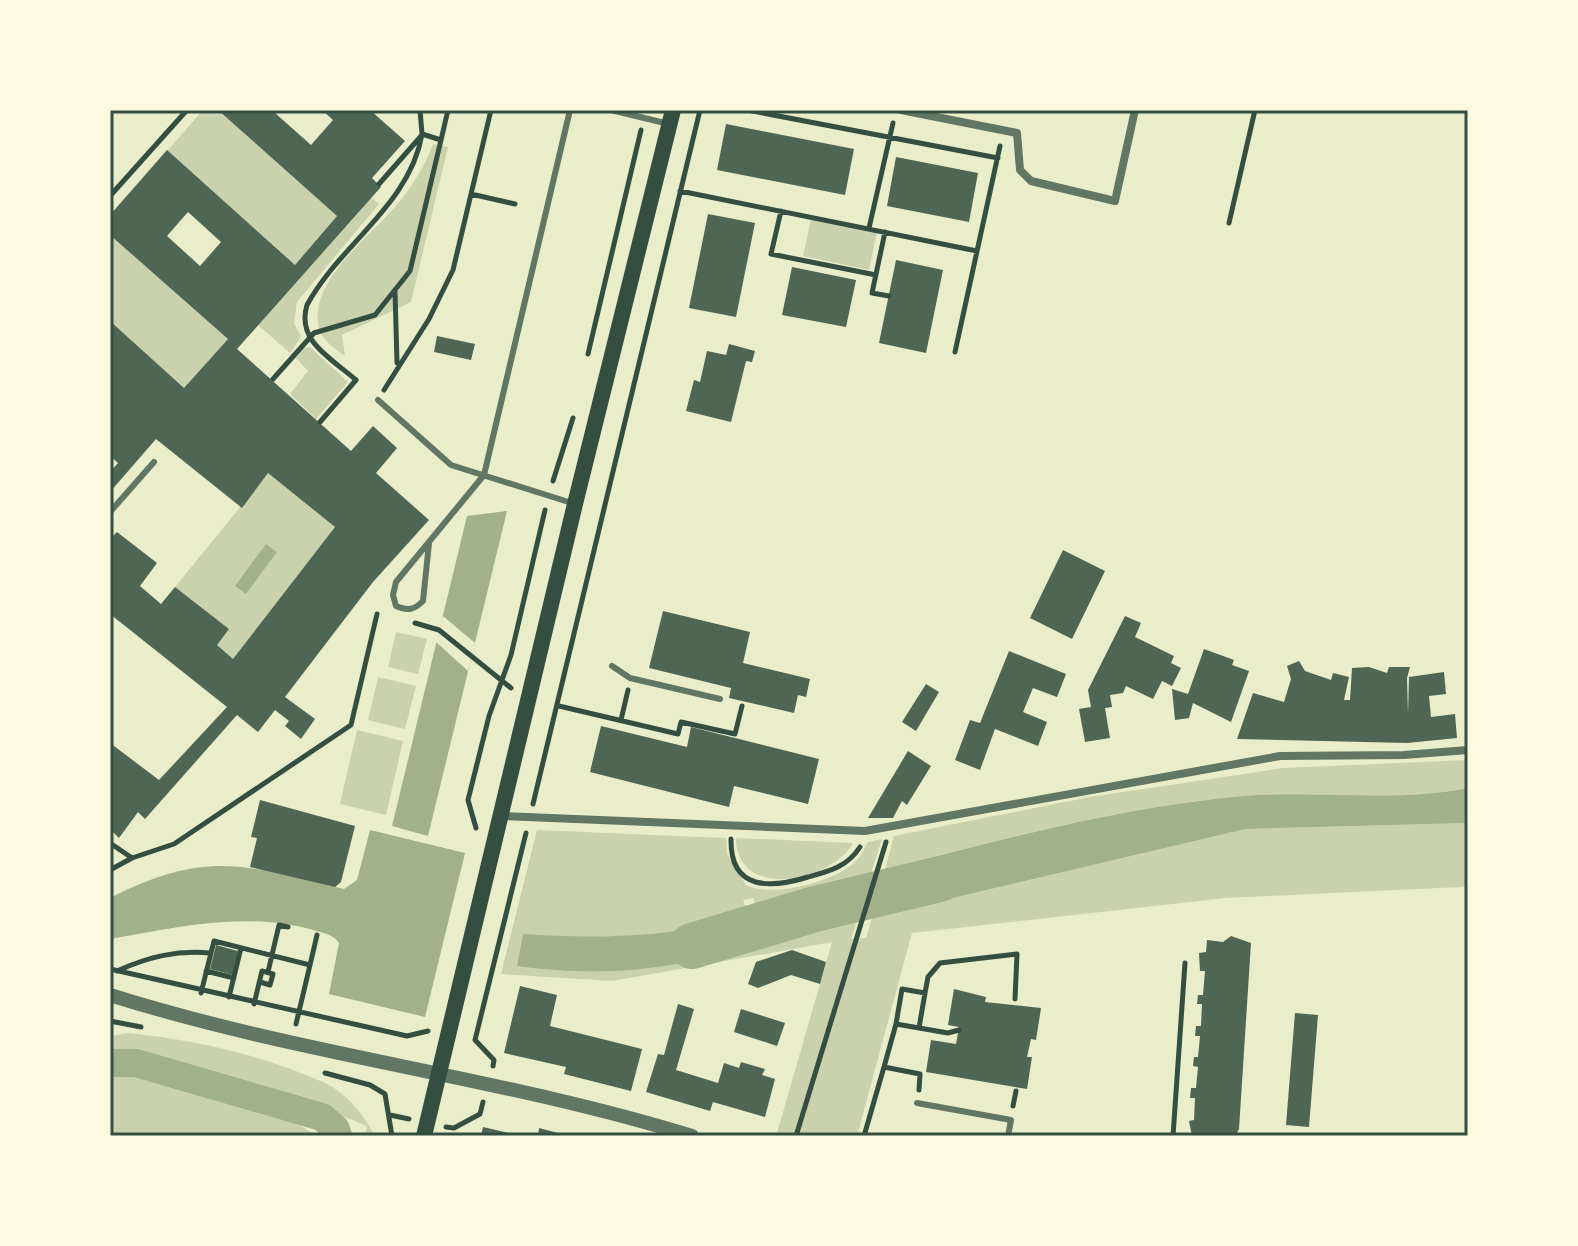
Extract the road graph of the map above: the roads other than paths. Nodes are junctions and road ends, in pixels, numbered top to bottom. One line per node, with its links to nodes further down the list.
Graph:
1 (570, 110): 8 (lane)
2 (611, 110): 5 (lane)
3 (898, 110): 4 (street)
4 (1135, 110)
5 (672, 117): 9 (main road)
6 (378, 400): 8 (lane)
7 (154, 462): 10 (lane)
8 (484, 475): 9 (lane); 11 (lane)
9 (575, 504): 15 (main road)
10 (110, 512)
11 (429, 543): 11 (lane)
12 (612, 666): 13 (lane)
13 (720, 699)
14 (1468, 750): 15 (street)
15 (502, 816): 17 (main road)
16 (110, 995): 17 (street)
17 (439, 1074): 19 (main road); 20 (street)
18 (917, 1100): 21 (lane)
19 (426, 1129)
20 (692, 1136)
21 (1008, 1136)

